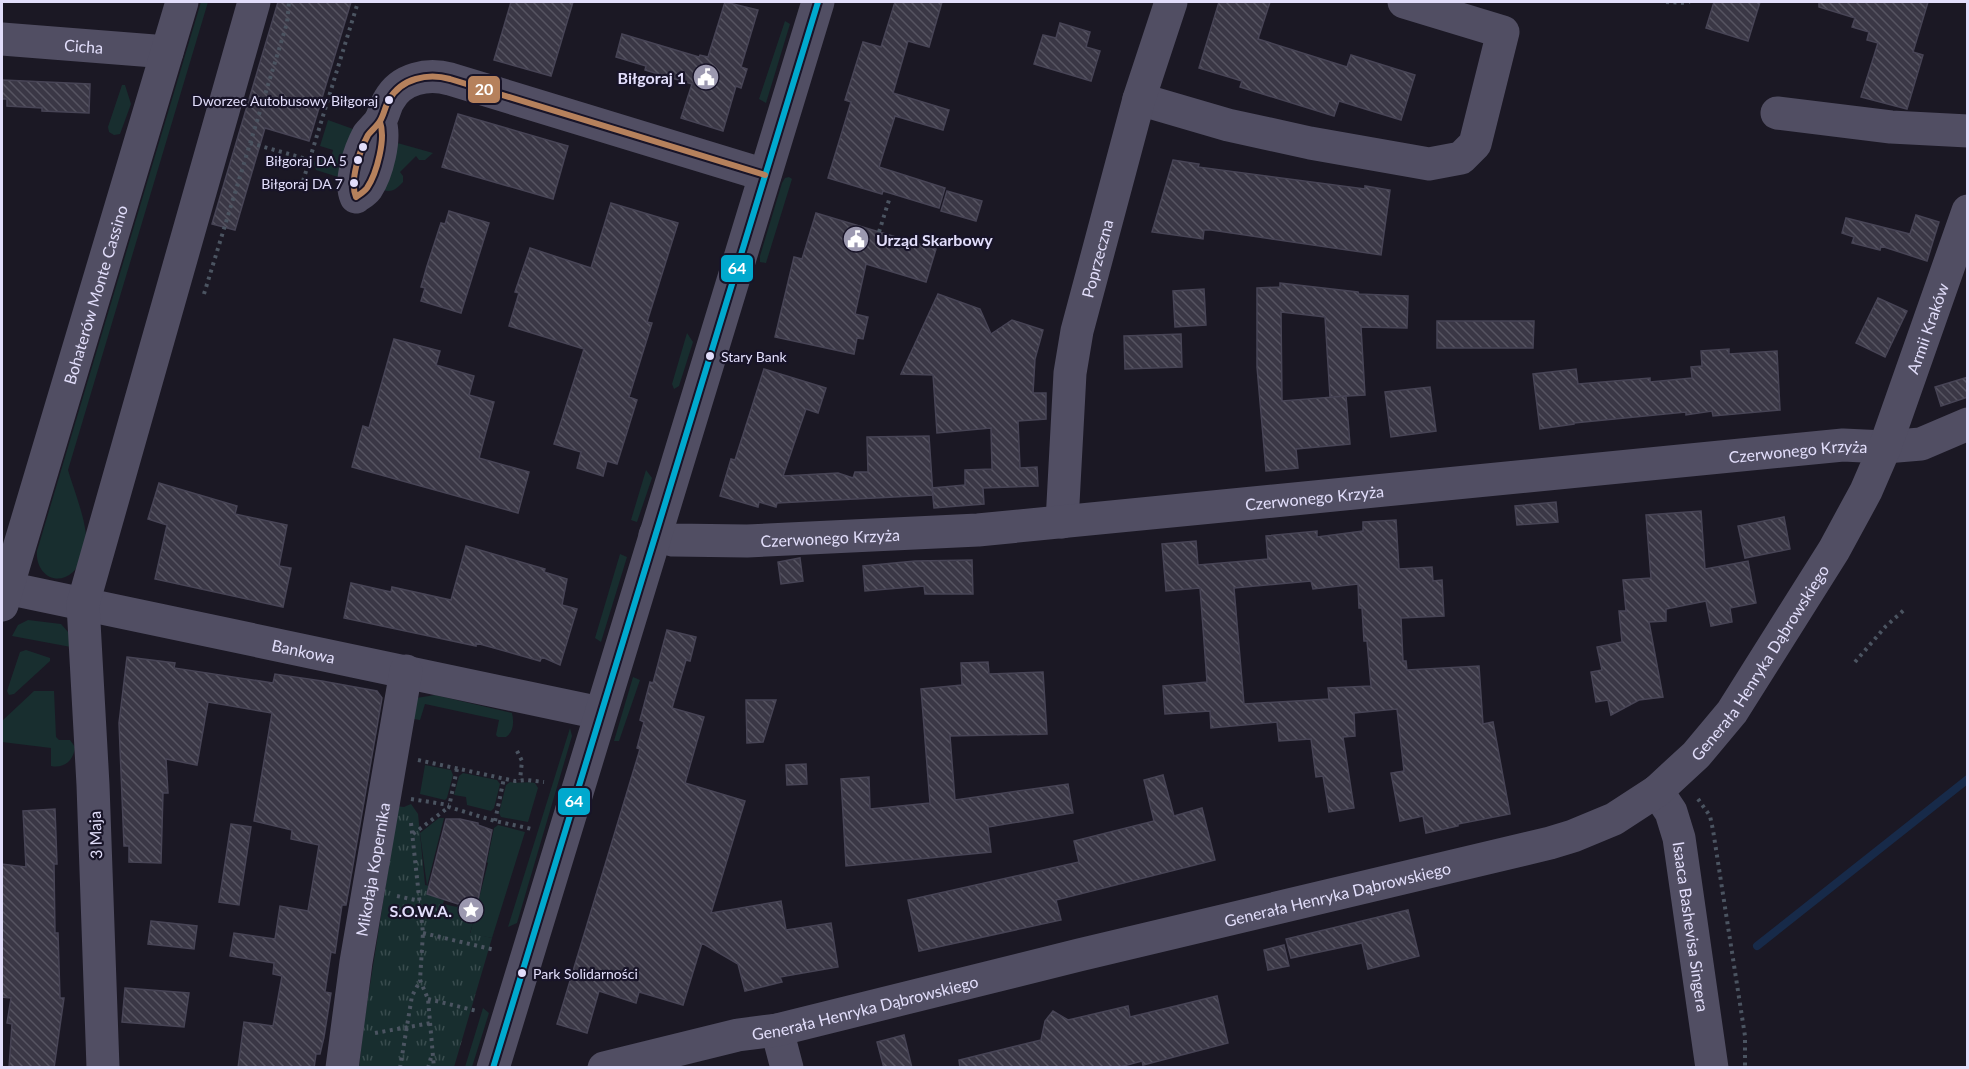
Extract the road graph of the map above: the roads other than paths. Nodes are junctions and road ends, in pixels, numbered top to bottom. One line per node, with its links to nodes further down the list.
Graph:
1 (182, 2): 7 (street, Bohaterów Monte Cassino)
2 (254, 2): 19 (street, 3 Maja)
3 (818, 2): 12 (street)
4 (1171, 2): 8 (street, Poprzeczna)
5 (1404, 2): 8 (street)
6 (2, 39): 7 (street, Cicha)
7 (167, 52): 18 (street, Bohaterów Monte Cassino)
8 (1139, 99): 16 (street, Poprzeczna)
9 (1777, 113): 11 (street)
10 (380, 122): 12 (street)
11 (1968, 131)
12 (765, 175): 17 (street)
13 (1968, 211): 15 (street, Armii Kraków)
14 (1968, 424): 15 (street, Czerwonego Krzyża)
15 (1885, 447): 16 (street, Czerwonego Krzyża); 22 (street, Generała Henryka Dąbrowskiego)
16 (1062, 522): 17 (street, Czerwonego Krzyża)
17 (655, 535): 21 (street)
18 (4, 597): 19 (street, Bankowa)
19 (83, 604): 20 (street, Bankowa); 25 (street, 3 Maja)
20 (406, 671): 21 (street, Bankowa); 24 (street, Mikołaja Kopernika)
21 (600, 713): 26 (street)
22 (1658, 791): 23 (street, Generała Henryka Dąbrowskiego); 29 (street, Isaaca Bashevisa Singera)
23 (777, 1030): 27 (street, Generała Henryka Dąbrowskiego); 28 (street)
24 (343, 1053)
25 (103, 1068)
26 (493, 1068)
27 (604, 1068)
28 (787, 1068)
29 (1712, 1068)

